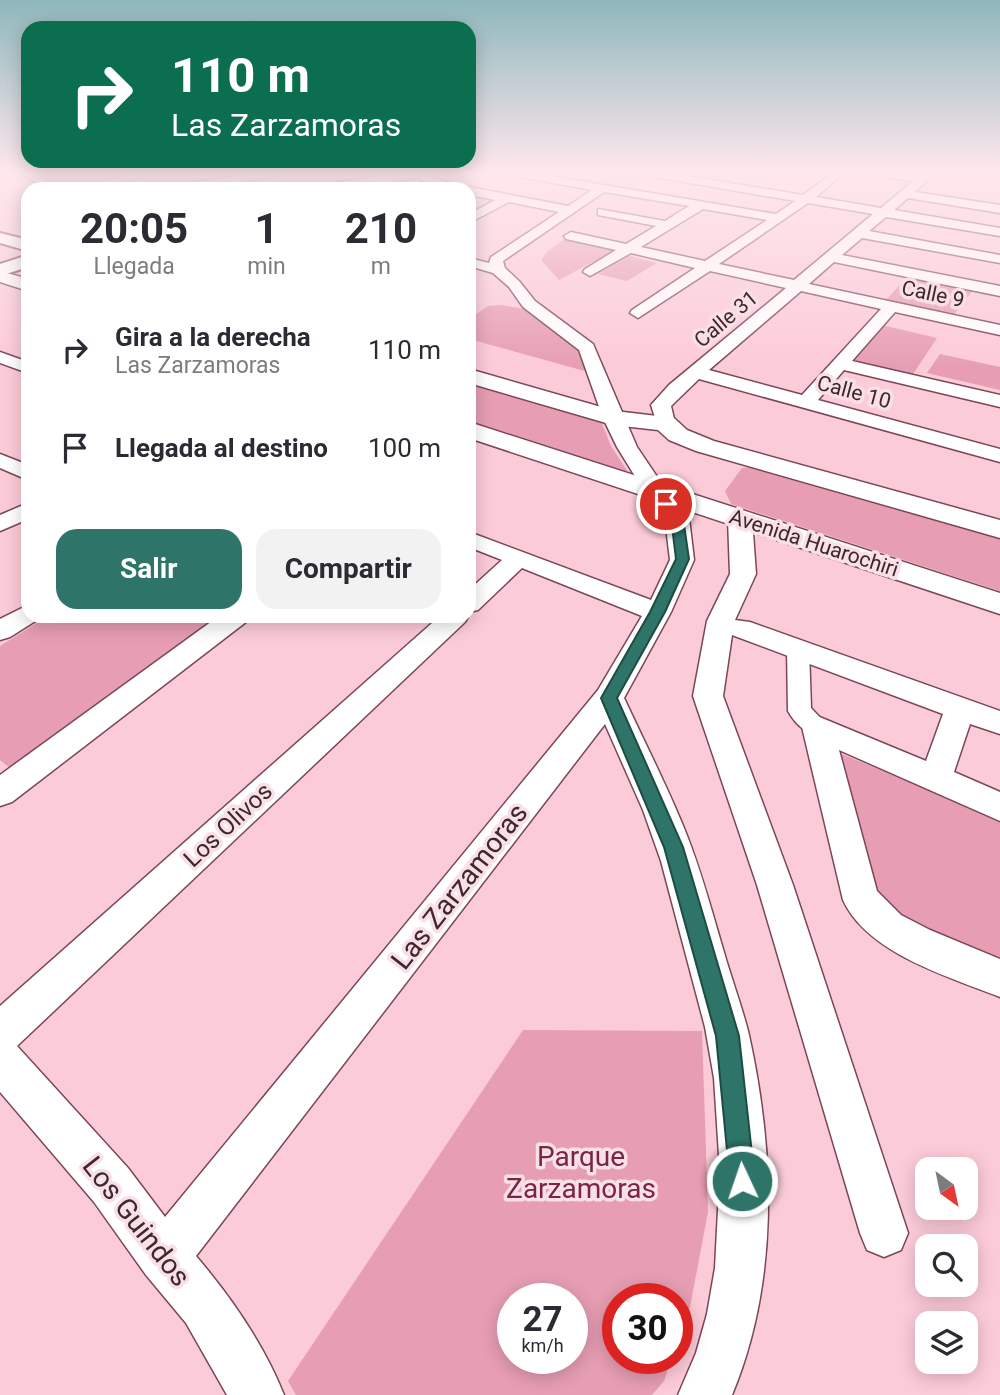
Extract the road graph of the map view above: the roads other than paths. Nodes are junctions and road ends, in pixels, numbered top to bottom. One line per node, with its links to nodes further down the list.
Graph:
1 (529, 237): 18 (street)
2 (576, 237): 9 (street, Calle 9)
3 (648, 237): 9 (street)
4 (750, 237): 16 (street)
5 (853, 237): 11 (street, Calle 31)
6 (880, 237): 12 (street)
7 (0, 238): 8 (main road)
8 (21, 244)
9 (628, 249): 16 (street, Calle 9); 19 (street)
10 (21, 254): 13 (main road)
11 (829, 257): 22 (street, Calle 31); 23 (street)
12 (1000, 259)
13 (0, 260)
14 (21, 263): 17 (main road)
15 (476, 264): 18 (street)
16 (708, 266): 22 (street, Calle 9); 25 (street)
17 (0, 270)
18 (498, 270): 34 (street, Las Zarzamoras)
19 (590, 272)
20 (0, 276): 21 (street)
21 (21, 283)
22 (798, 286): 24 (street, Calle 9); 30 (street, Calle 31)
23 (1000, 291)
24 (892, 306): 26 (street, Calle 9); 28 (street)
25 (638, 313)
26 (1000, 330)
27 (0, 357): 29 (street)
28 (842, 363): 32 (street); 33 (street)
29 (21, 365)
30 (696, 372): 33 (street, Calle 10); 35 (street, Calle 31)
31 (476, 378): 34 (street)
32 (1000, 401)
33 (806, 402): 37 (street, Calle 10)
34 (613, 418): 35 (street); 40 (street, Las Zarzamoras)
35 (665, 422): 44 (street)
36 (476, 432): 40 (street, Avenida Huarochiri)
37 (1000, 456)
38 (0, 460): 39 (street)
39 (21, 470)
40 (654, 491): 42 (street, Avenida Huarochiri); 49 (street, Las Zarzamoras)
41 (21, 514): 43 (street)
42 (740, 519): 48 (street, Avenida Huarochiri); 66 (street)
43 (0, 524)
44 (1000, 529)
45 (476, 542): 46 (street)
46 (519, 558): 47 (street); 49 (street)
47 (476, 598)
48 (1000, 604)
49 (658, 612): 56 (street, Las Zarzamoras)
50 (21, 618): 54 (street)
51 (228, 623): 61 (street)
52 (448, 623): 64 (street, Los Olivos)
53 (740, 628): 55 (street)
54 (0, 631)
55 (799, 649): 57 (street); 59 (street)
56 (609, 698): 67 (street, Las Zarzamoras); 69 (street)
57 (960, 708): 58 (street); 60 (street)
58 (1000, 723)
59 (817, 727): 60 (street); 63 (street)
60 (935, 779): 62 (street)
61 (0, 793)
62 (1000, 807)
63 (1000, 978)
64 (0, 1034)
65 (0, 1059): 67 (street, Los Guindos)
66 (884, 1233)
67 (164, 1257): 68 (street, Los Guindos)
68 (257, 1395)
69 (705, 1395)

